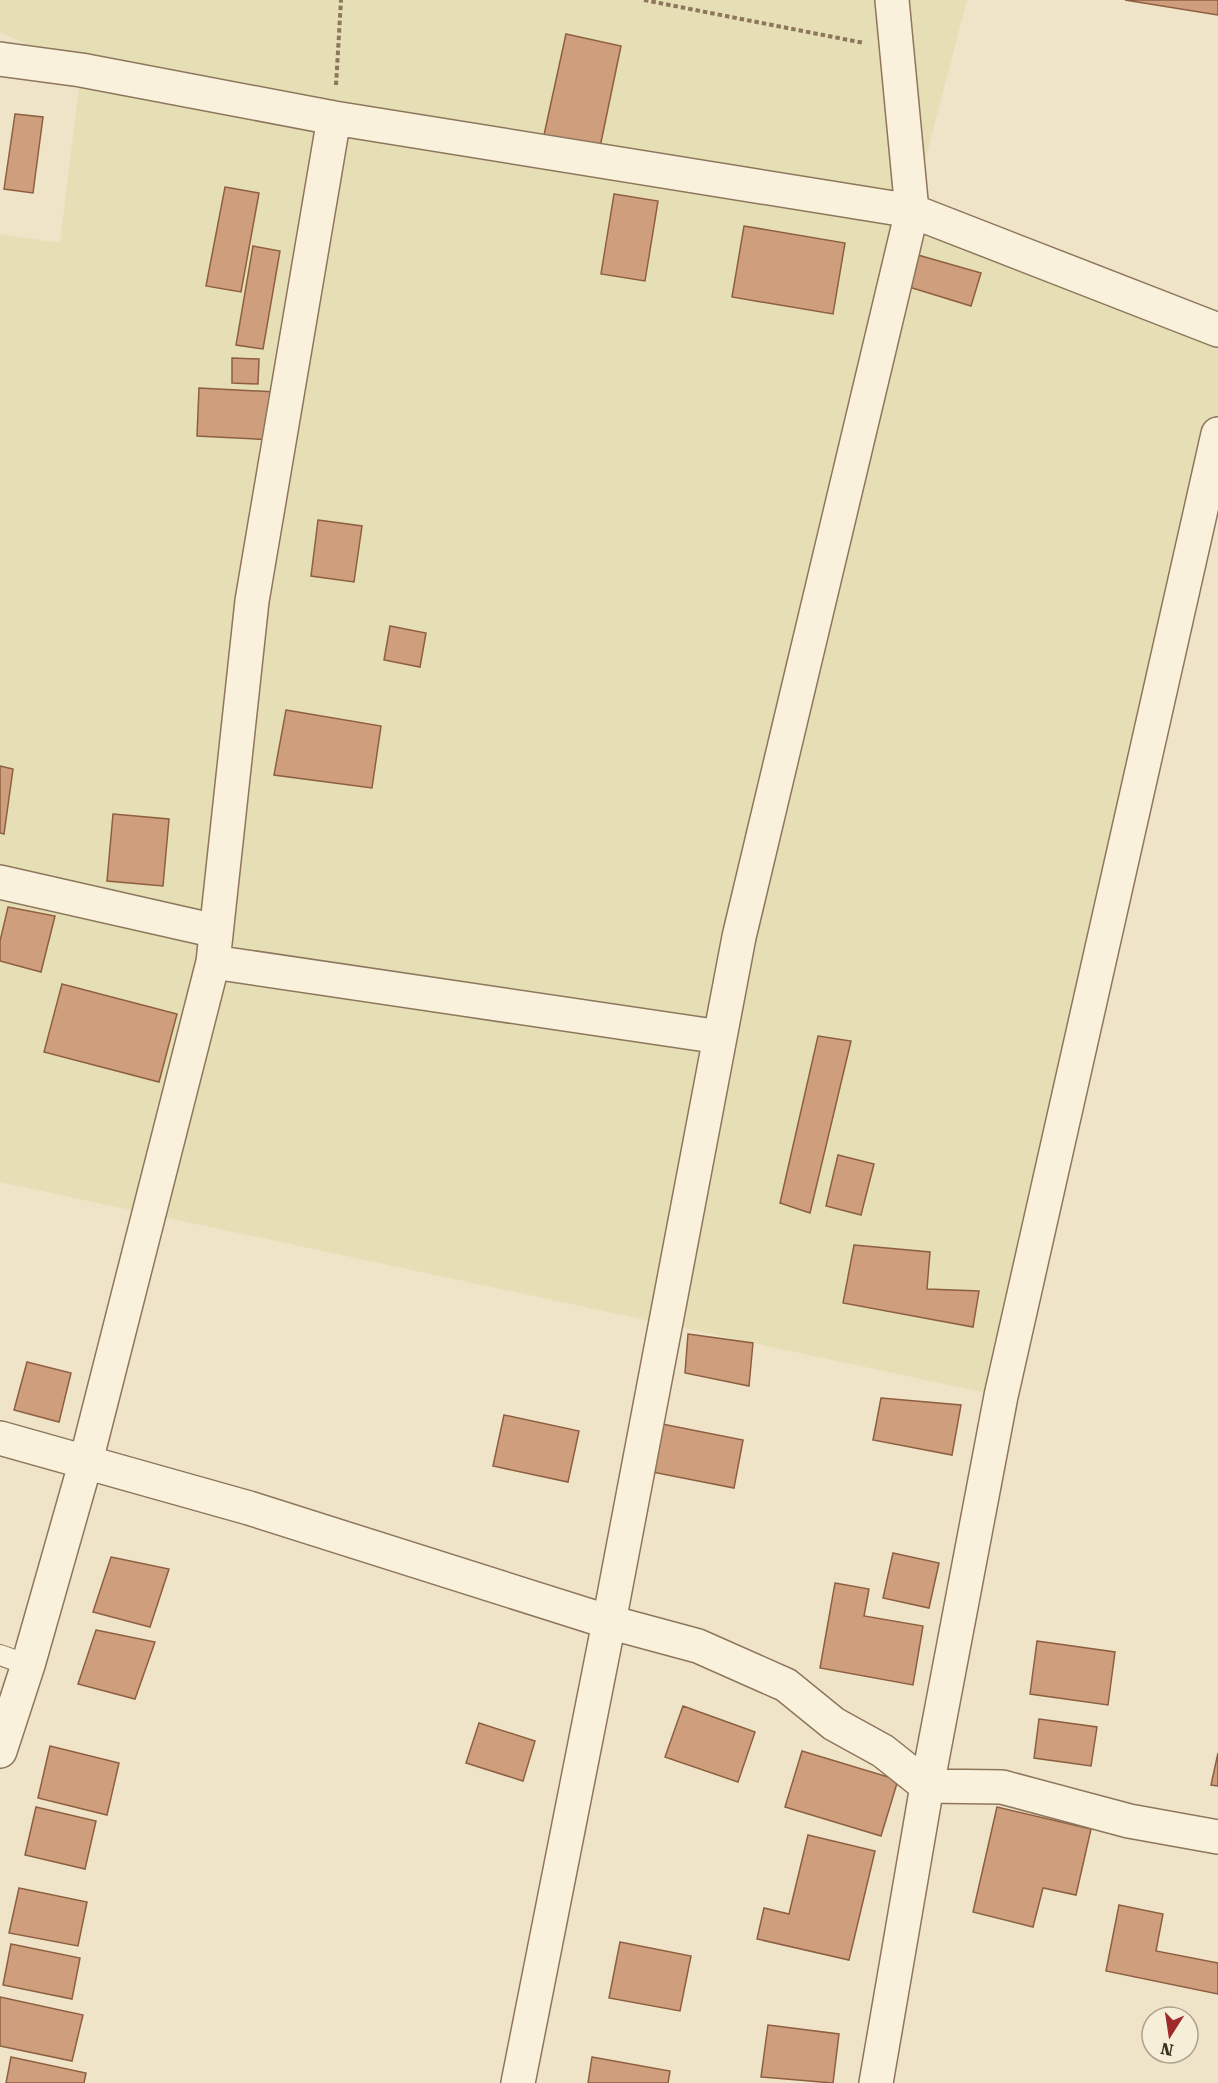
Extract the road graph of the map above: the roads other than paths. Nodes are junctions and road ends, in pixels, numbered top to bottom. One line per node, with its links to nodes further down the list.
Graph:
1 (892, 0): 4 (street)
2 (0, 59): 3 (street)
3 (334, 118): 4 (street); 8 (street)
4 (912, 211): 5 (street); 9 (street)
5 (1218, 330)
6 (1218, 434): 15 (street)
7 (0, 882): 8 (street)
8 (214, 947): 9 (street); 11 (street)
9 (720, 1037): 12 (street)
10 (0, 1438): 11 (street)
11 (86, 1461): 12 (street); 13 (street)
12 (609, 1622): 15 (street); 17 (street)
13 (14, 1660): 14 (street)
14 (0, 1751)
15 (927, 1786): 16 (street); 18 (street)
16 (1218, 1837)
17 (518, 2083)
18 (876, 2083)

